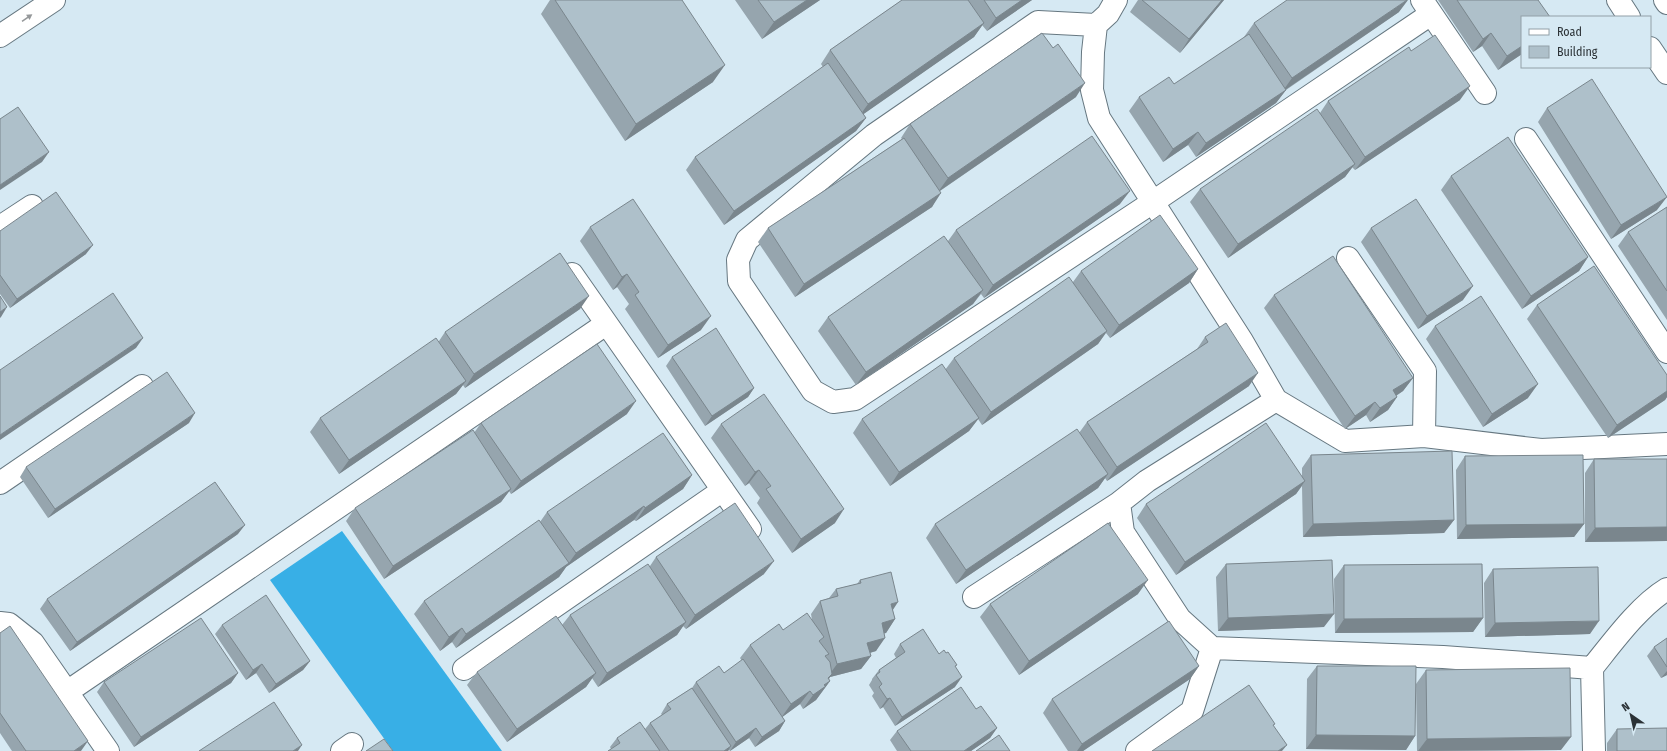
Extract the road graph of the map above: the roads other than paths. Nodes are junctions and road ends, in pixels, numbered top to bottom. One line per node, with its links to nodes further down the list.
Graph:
1 (54, 0): 9 (main road, one-way to 1)
2 (1116, 0): 8 (main road)
3 (1618, 0): 7 (main road)
4 (1665, 0): 5 (main road)
5 (1667, 3)
6 (1427, 7): 12 (main road); 14 (main road)
7 (1628, 16)
8 (1096, 25): 14 (main road); 14 (main road)
9 (0, 36)
10 (1651, 49): 11 (main road)
11 (1667, 73)
12 (1485, 93)
13 (1526, 138): 20 (main road)
14 (1153, 202): 22 (main road)
15 (32, 206): 16 (main road)
16 (0, 228)
17 (1348, 258): 23 (main road)
18 (569, 270): 19 (main road)
19 (606, 324): 26 (main road); 35 (main road)
20 (1667, 352)
21 (142, 386): 25 (main road)
22 (1276, 400): 23 (main road); 27 (main road)
23 (1424, 436): 24 (main road)
24 (1667, 444)
25 (0, 483)
26 (723, 490): 28 (main road); 34 (main road)
27 (1119, 503): 30 (main road); 32 (main road)
28 (763, 547)
29 (1667, 589): 33 (main road)
30 (974, 597)
31 (0, 623): 35 (main road)
32 (1212, 648): 33 (main road); 37 (main road)
33 (1592, 668): 38 (main road)
34 (464, 669)
35 (67, 692): 36 (main road)
36 (108, 751)
37 (1137, 751)
38 (1594, 751)

